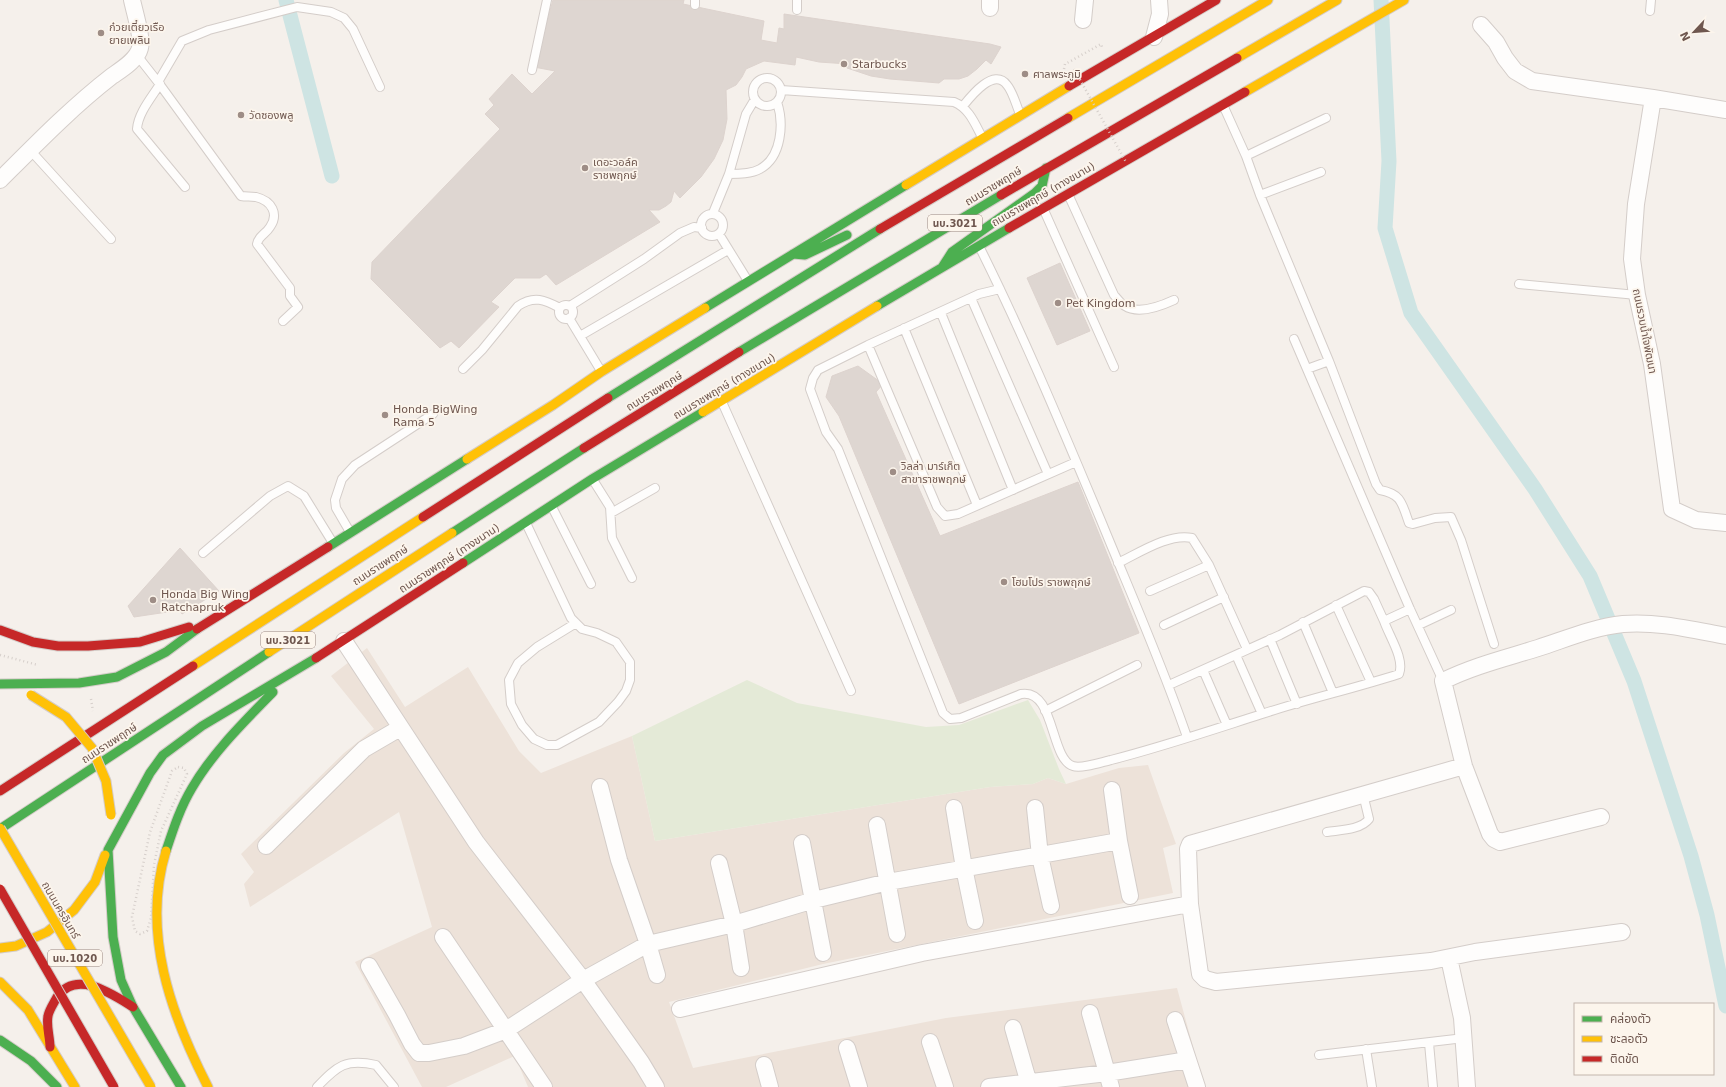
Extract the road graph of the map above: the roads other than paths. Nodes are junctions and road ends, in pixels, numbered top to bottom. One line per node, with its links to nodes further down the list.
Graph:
1 (132, 0): 17 (street)
2 (547, 0): 18 (lane)
3 (797, 0): 12 (lane)
4 (1085, 0): 14 (street)
5 (1159, 0): 16 (street)
6 (1216, 0): 16 (main road)
7 (1268, 0): 42 (main road, ถนนราชพฤกษ์ / นบ.3021)
8 (1337, 0): 33 (main road, ถนนราชพฤกษ์ / นบ.3021)
9 (1404, 0): 25 (main road, ถนนราชพฤกษ์ (ทางขนาน) / นบ.3021)
10 (1650, 0): 13 (lane)
11 (297, 4): 19 (lane); 20 (lane)
12 (797, 10)
13 (1650, 11)
14 (1083, 20)
15 (1481, 25): 22 (street)
16 (1154, 37): 28 (main road)
17 (136, 54): 19 (lane); 31 (street)
18 (532, 70)
19 (159, 83): 37 (lane); 62 (lane)
20 (380, 87)
21 (781, 90): 23 (lane); 24 (lane); 26 (lane)
22 (1653, 98): 27 (street); 55 (street, ถนนรวมน้ำใจพัฒนา)
23 (755, 99): 24 (lane); 35 (lane)
24 (777, 102): 35 (lane)
25 (1223, 104): 32 (lane); 38 (main road, ถนนราชพฤกษ์ (ทางขนาน) / นบ.3021)
26 (963, 106): 28 (lane); 30 (lane)
27 (1726, 110)
28 (1020, 114): 30 (main road)
29 (1326, 118): 32 (lane)
30 (983, 138): 50 (main road)
31 (30, 150): 36 (street); 47 (lane)
32 (1246, 156): 39 (lane)
33 (1046, 168): 51 (main road); 133 (main road, ถนนราชพฤกษ์ / นบ.3021)
34 (1321, 172): 39 (lane)
35 (729, 174): 41 (lane)
36 (0, 180)
37 (185, 187)
38 (1068, 193): 40 (main road, ถนนราชพฤกษ์ (ทางขนาน) / นบ.3021); 57 (lane)
39 (1260, 195): 67 (lane)
40 (1043, 208): 48 (main road, ถนนราชพฤกษ์ (ทางขนาน) / นบ.3021); 68 (lane)
41 (713, 214): 44 (lane); 46 (lane)
42 (896, 218): 43 (main road); 127 (main road, ถนนราชพฤกษ์ / นบ.3021)
43 (866, 226)
44 (702, 228): 46 (lane); 58 (lane)
45 (855, 232): 50 (main road)
46 (719, 234): 49 (lane)
47 (111, 239)
48 (979, 245): 51 (main road, ถนนราชพฤกษ์ (ทางขนาน) / นบ.3021); 54 (lane)
49 (728, 250): 52 (lane); 64 (lane)
50 (793, 254): 52 (main road)
51 (943, 266): 72 (main road, ถนนราชพฤกษ์ (ทางขนาน) / นบ.3021)
52 (748, 282): 71 (main road)
53 (1519, 284): 55 (lane)
54 (1000, 289): 56 (lane); 74 (lane)
55 (1637, 295): 83 (street, ถนนรวมน้ำใจพัฒนา)
56 (971, 298): 60 (lane); 75 (lane)
57 (1174, 300)
58 (570, 306): 59 (lane); 61 (lane)
59 (560, 308): 61 (lane); 69 (lane)
60 (941, 313): 63 (lane); 78 (lane)
61 (569, 318): 64 (lane)
62 (283, 321)
63 (904, 328): 66 (lane); 79 (lane)
64 (580, 336): 71 (lane)
65 (1294, 339): 70 (lane)
66 (868, 345): 79 (lane); 119 (lane)
67 (1329, 361): 70 (lane); 106 (lane)
68 (1114, 367)
69 (463, 369)
70 (1307, 369): 94 (lane)
71 (601, 372): 84 (main road)
72 (722, 402): 76 (main road, ถนนราชพฤกษ์ (ทางขนาน) / นบ.3021); 116 (lane)
73 (433, 414): 84 (lane)
74 (1076, 462): 75 (lane); 87 (lane)
75 (1048, 474): 78 (lane)
76 (592, 480): 80 (main road, ถนนราชพฤกษ์ (ทางขนาน) / นบ.3021); 81 (lane)
77 (655, 488): 81 (lane)
78 (1013, 490): 79 (lane)
79 (977, 505)
80 (551, 506): 82 (main road, ถนนราชพฤกษ์ (ทางขนาน) / นบ.3021); 90 (lane)
81 (611, 513): 89 (lane)
82 (525, 522): 99 (lane); 105 (main road, ถนนราชพฤกษ์ (ทางขนาน) / นบ.3021)
83 (1726, 523)
84 (350, 533): 85 (main road)
85 (333, 544): 86 (lane); 97 (main road)
86 (203, 553)
87 (1118, 562): 88 (lane); 115 (lane)
88 (1209, 565): 91 (lane); 92 (lane)
89 (632, 578)
90 (590, 584)
91 (1150, 590)
92 (1224, 597): 100 (lane); 107 (lane)
93 (1336, 605): 96 (lane); 98 (lane); 113 (lane)
94 (1410, 609): 96 (lane); 101 (lane)
95 (1451, 610): 101 (lane)
96 (1384, 621): 113 (lane)
97 (206, 622): 102 (main road); 114 (main road)
98 (1303, 622): 104 (lane); 117 (lane)
99 (576, 623): 99 (lane)
100 (1164, 625)
101 (1419, 625): 112 (lane)
102 (0, 630)
103 (1726, 636): 112 (street)
104 (1270, 639): 107 (lane); 118 (lane)
105 (344, 641): 111 (main road, ถนนราชพฤกษ์ (ทางขนาน) / นบ.3021); 122 (street)
106 (1494, 644)
107 (1247, 649): 108 (lane)
108 (1236, 654): 110 (lane); 120 (lane)
109 (1137, 665): 119 (lane)
110 (1203, 670): 115 (lane); 121 (lane)
111 (286, 677): 138 (main road, ถนนราชพฤกษ์ (ทางขนาน) / นบ.3021); 185 (main road)
112 (1443, 681): 124 (street)
113 (1371, 682): 117 (lane)
114 (0, 685): 138 (main road, bridge)
115 (1169, 685): 123 (lane)
116 (851, 691)
117 (1333, 693): 118 (lane)
118 (1297, 704): 120 (lane)
119 (1045, 711): 123 (lane)
120 (1262, 714): 121 (lane)
121 (1227, 725): 123 (lane)
122 (400, 728): 137 (street); 160 (street)
123 (1187, 737)
124 (1464, 766): 128 (street); 131 (street)
125 (600, 787): 153 (street)
126 (1112, 790): 135 (street)
127 (0, 791)
128 (1363, 794): 134 (lane); 146 (street)
129 (954, 808): 141 (street)
130 (1035, 808): 139 (street)
131 (1601, 817)
132 (878, 825): 142 (street)
133 (0, 828): 183 (main road, ถนนนครอินทร์ / นบ.1020, bridge)
134 (1327, 832)
135 (1119, 841): 139 (street); 144 (street)
136 (802, 843): 145 (street)
137 (266, 846)
138 (108, 850): 154 (main road); 162 (main road, นบ.1020)
139 (1040, 856): 141 (street); 147 (street)
140 (719, 863): 149 (street)
141 (964, 868): 142 (street); 148 (street)
142 (888, 882): 145 (street); 151 (street)
143 (0, 889): 182 (main road, นบ.1020, bridge)
144 (1130, 896)
145 (814, 900): 149 (street); 155 (street)
146 (1190, 904): 156 (street); 163 (street)
147 (1051, 906)
148 (975, 920)
149 (734, 924): 153 (street); 158 (street)
150 (1622, 932): 156 (street)
151 (896, 934)
152 (444, 937): 167 (street)
153 (648, 944): 159 (street); 160 (street)
154 (0, 948)
155 (823, 953)
156 (1449, 958): 168 (street)
157 (369, 966): 167 (street)
158 (741, 968)
159 (657, 975)
160 (583, 980): 167 (street); 189 (street)
161 (0, 982): 172 (main road)
162 (133, 1007): 172 (main road); 184 (main road, นบ.1020)
163 (680, 1009)
164 (1090, 1013): 178 (street)
165 (1176, 1020): 176 (street)
166 (1013, 1028): 179 (street)
167 (506, 1030): 188 (street)
168 (1464, 1038): 171 (lane); 197 (street)
169 (0, 1040): 180 (main road)
170 (930, 1042): 192 (street)
171 (1428, 1042): 174 (lane); 196 (lane)
172 (50, 1047): 181 (main road)
173 (847, 1048): 191 (street)
174 (1366, 1049): 175 (lane); 195 (lane)
175 (1318, 1055)
176 (1188, 1060): 178 (street); 194 (street)
177 (764, 1065): 190 (street)
178 (1109, 1080): 179 (street)
179 (1030, 1085): 193 (street)
180 (57, 1087)
181 (75, 1087)
182 (114, 1087)
183 (151, 1087)
184 (181, 1087)
185 (208, 1087)
186 (317, 1087): 187 (lane)
187 (394, 1087)
188 (544, 1087)
189 (656, 1087)
190 (770, 1087)
191 (859, 1087)
192 (945, 1087)
193 (989, 1087)
194 (1197, 1087)
195 (1372, 1087)
196 (1433, 1087)
197 (1467, 1087)

